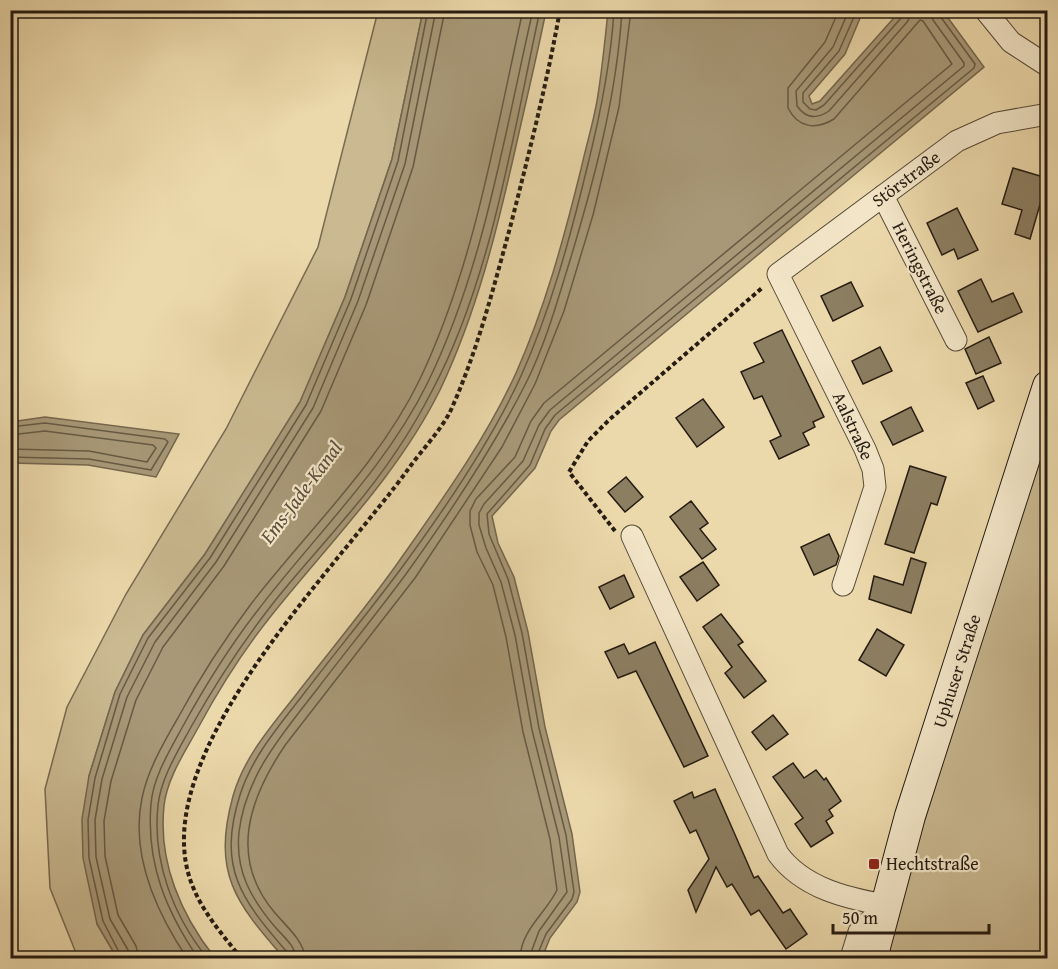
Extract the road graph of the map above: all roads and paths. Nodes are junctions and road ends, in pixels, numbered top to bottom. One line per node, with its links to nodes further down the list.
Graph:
1 (560, 10): 12 (path)
2 (985, 10): 3 (street)
3 (1047, 66)
4 (1047, 114): 5 (street, Störstraße)
5 (883, 196): 6 (street, Störstraße); 7 (street, Heringstraße)
6 (778, 274): 9 (path); 10 (street, Aalstraße)
7 (956, 340)
8 (1047, 386): 11 (street, Uphuser Straße)
9 (632, 536): 11 (street)
10 (843, 585)
11 (885, 905): 13 (street); 14 (street, Uphuser Straße)
12 (241, 958)
13 (851, 958)
14 (872, 958)

